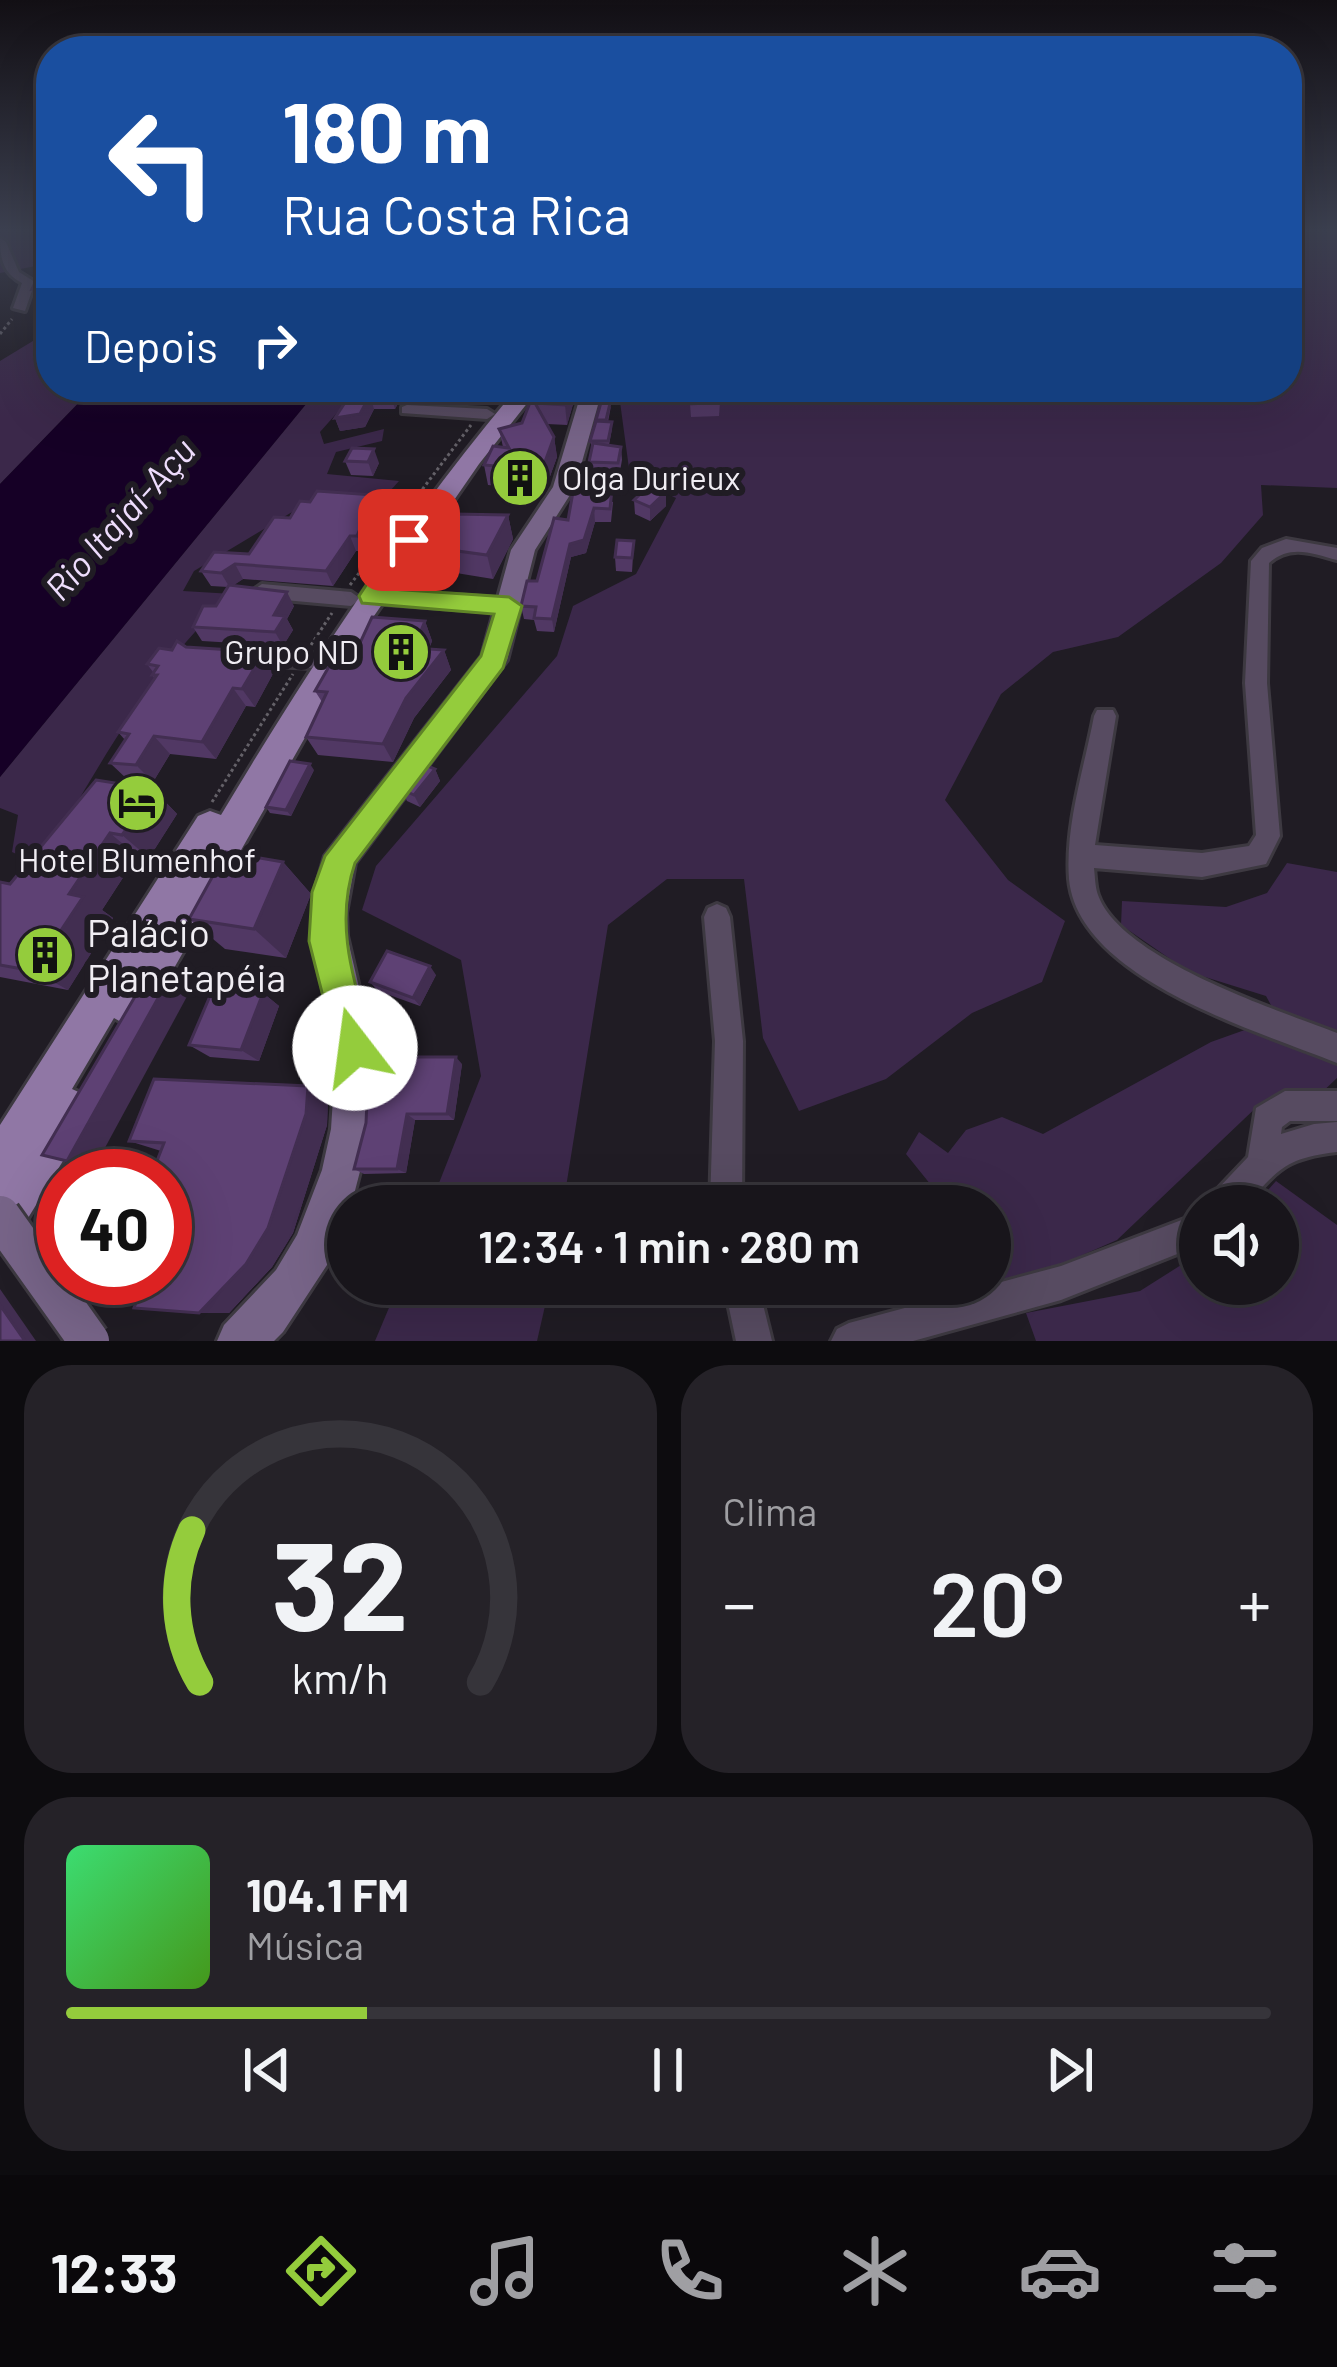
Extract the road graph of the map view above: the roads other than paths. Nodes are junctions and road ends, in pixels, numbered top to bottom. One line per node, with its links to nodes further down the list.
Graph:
1 (25, 294): 2 (street)
2 (20, 308)
3 (494, 402): 7 (main road)
4 (517, 402): 10 (main road)
5 (589, 402): 11 (street)
6 (407, 410): 7 (street)
7 (484, 414): 10 (main road)
8 (1337, 554): 15 (street)
9 (244, 590): 10 (street)
10 (354, 598): 11 (street); 13 (main road); 24 (main road)
11 (509, 606): 26 (street)
12 (222, 654): 13 (street)
13 (307, 660): 21 (main road)
14 (1105, 716): 15 (street)
15 (1082, 855): 17 (street)
16 (717, 917): 22 (street)
17 (1337, 1048)
18 (1337, 1106): 20 (street)
19 (1337, 1137): 20 (street)
20 (1263, 1159): 23 (street)
21 (0, 1166)
22 (726, 1185)
23 (1241, 1185)
24 (0, 1217): 28 (street, bridge)
25 (1179, 1237): 32 (street)
26 (298, 1283): 29 (street); 30 (street)
27 (746, 1305): 31 (street)
28 (89, 1341)
29 (240, 1341)
30 (270, 1341)
31 (754, 1341)
32 (849, 1341)

